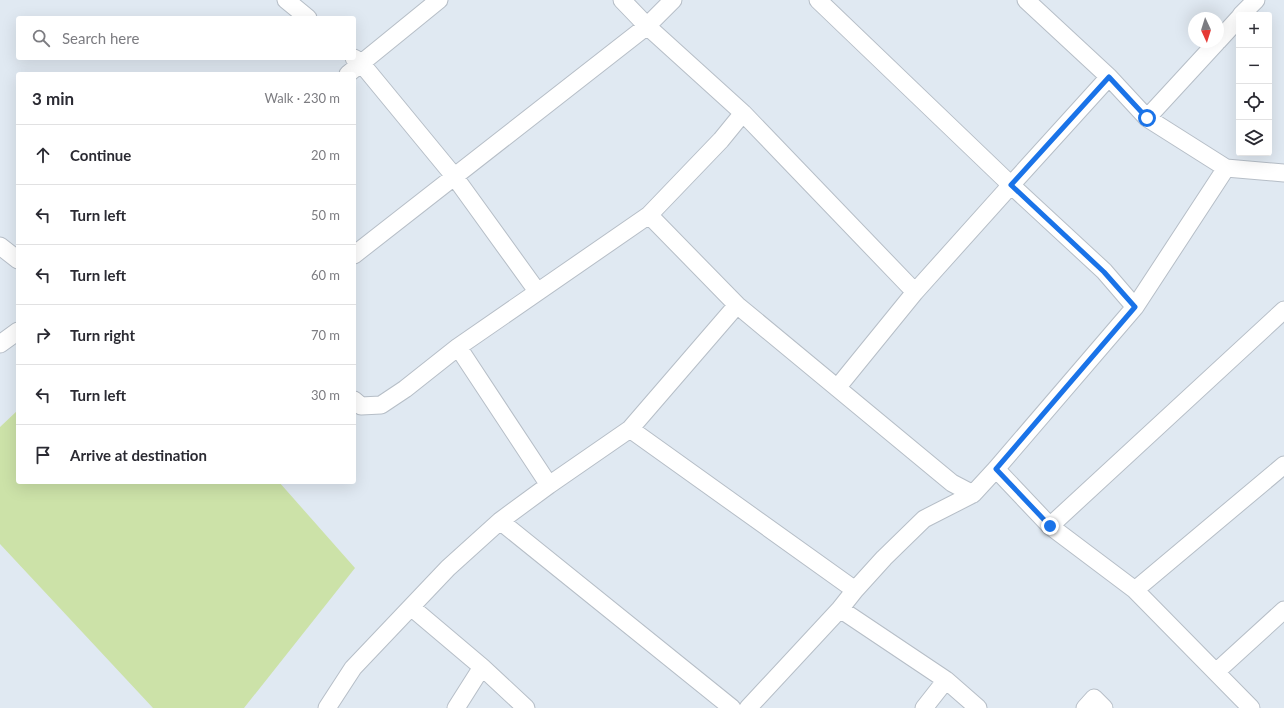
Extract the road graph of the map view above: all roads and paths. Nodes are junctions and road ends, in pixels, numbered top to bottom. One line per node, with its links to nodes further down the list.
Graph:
1 (286, 0): 7 (street)
2 (439, 0): 12 (street)
3 (622, 0): 9 (street)
4 (673, 0): 9 (street)
5 (818, 0): 19 (street)
6 (1026, 0): 13 (street)
7 (306, 16)
8 (1236, 21): 10 (street)
9 (647, 26): 14 (street); 18 (street)
10 (1224, 34)
11 (1211, 48): 15 (street)
12 (354, 65): 18 (street)
13 (1109, 77): 15 (street); 19 (street)
14 (743, 113): 20 (street); 25 (street)
15 (1147, 118): 16 (street)
16 (1226, 168): 17 (street); 27 (street)
17 (1284, 173)
18 (454, 176): 22 (street); 24 (street)
19 (1011, 185): 25 (street); 27 (street)
20 (649, 215): 24 (street); 26 (street)
21 (0, 246): 23 (street)
22 (356, 253)
23 (16, 258)
24 (537, 292): 29 (street)
25 (915, 292): 30 (street)
26 (737, 306): 30 (street); 32 (street)
27 (1135, 307): 34 (street)
28 (1284, 310): 38 (street)
29 (458, 347): 31 (street); 35 (street)
30 (837, 388): 36 (street)
31 (356, 402)
32 (630, 429): 35 (street); 39 (street)
33 (1284, 465): 40 (street)
34 (996, 469): 36 (street); 38 (street)
35 (549, 485): 37 (street)
36 (972, 494): 39 (street)
37 (500, 521): 41 (street); 50 (street)
38 (1050, 526): 40 (street)
39 (855, 590): 42 (street)
40 (1135, 590): 45 (street)
41 (411, 607): 44 (street); 47 (street)
42 (840, 609): 46 (street); 51 (street)
43 (1284, 610): 45 (street)
44 (482, 667): 48 (street); 49 (street)
45 (1216, 672): 56 (street)
46 (946, 680): 52 (street); 53 (street)
47 (327, 708)
48 (456, 708)
49 (526, 708)
50 (732, 708)
51 (748, 708)
52 (924, 708)
53 (978, 708)
54 (1085, 708): 55 (street)
55 (1104, 708)
56 (1251, 708)

